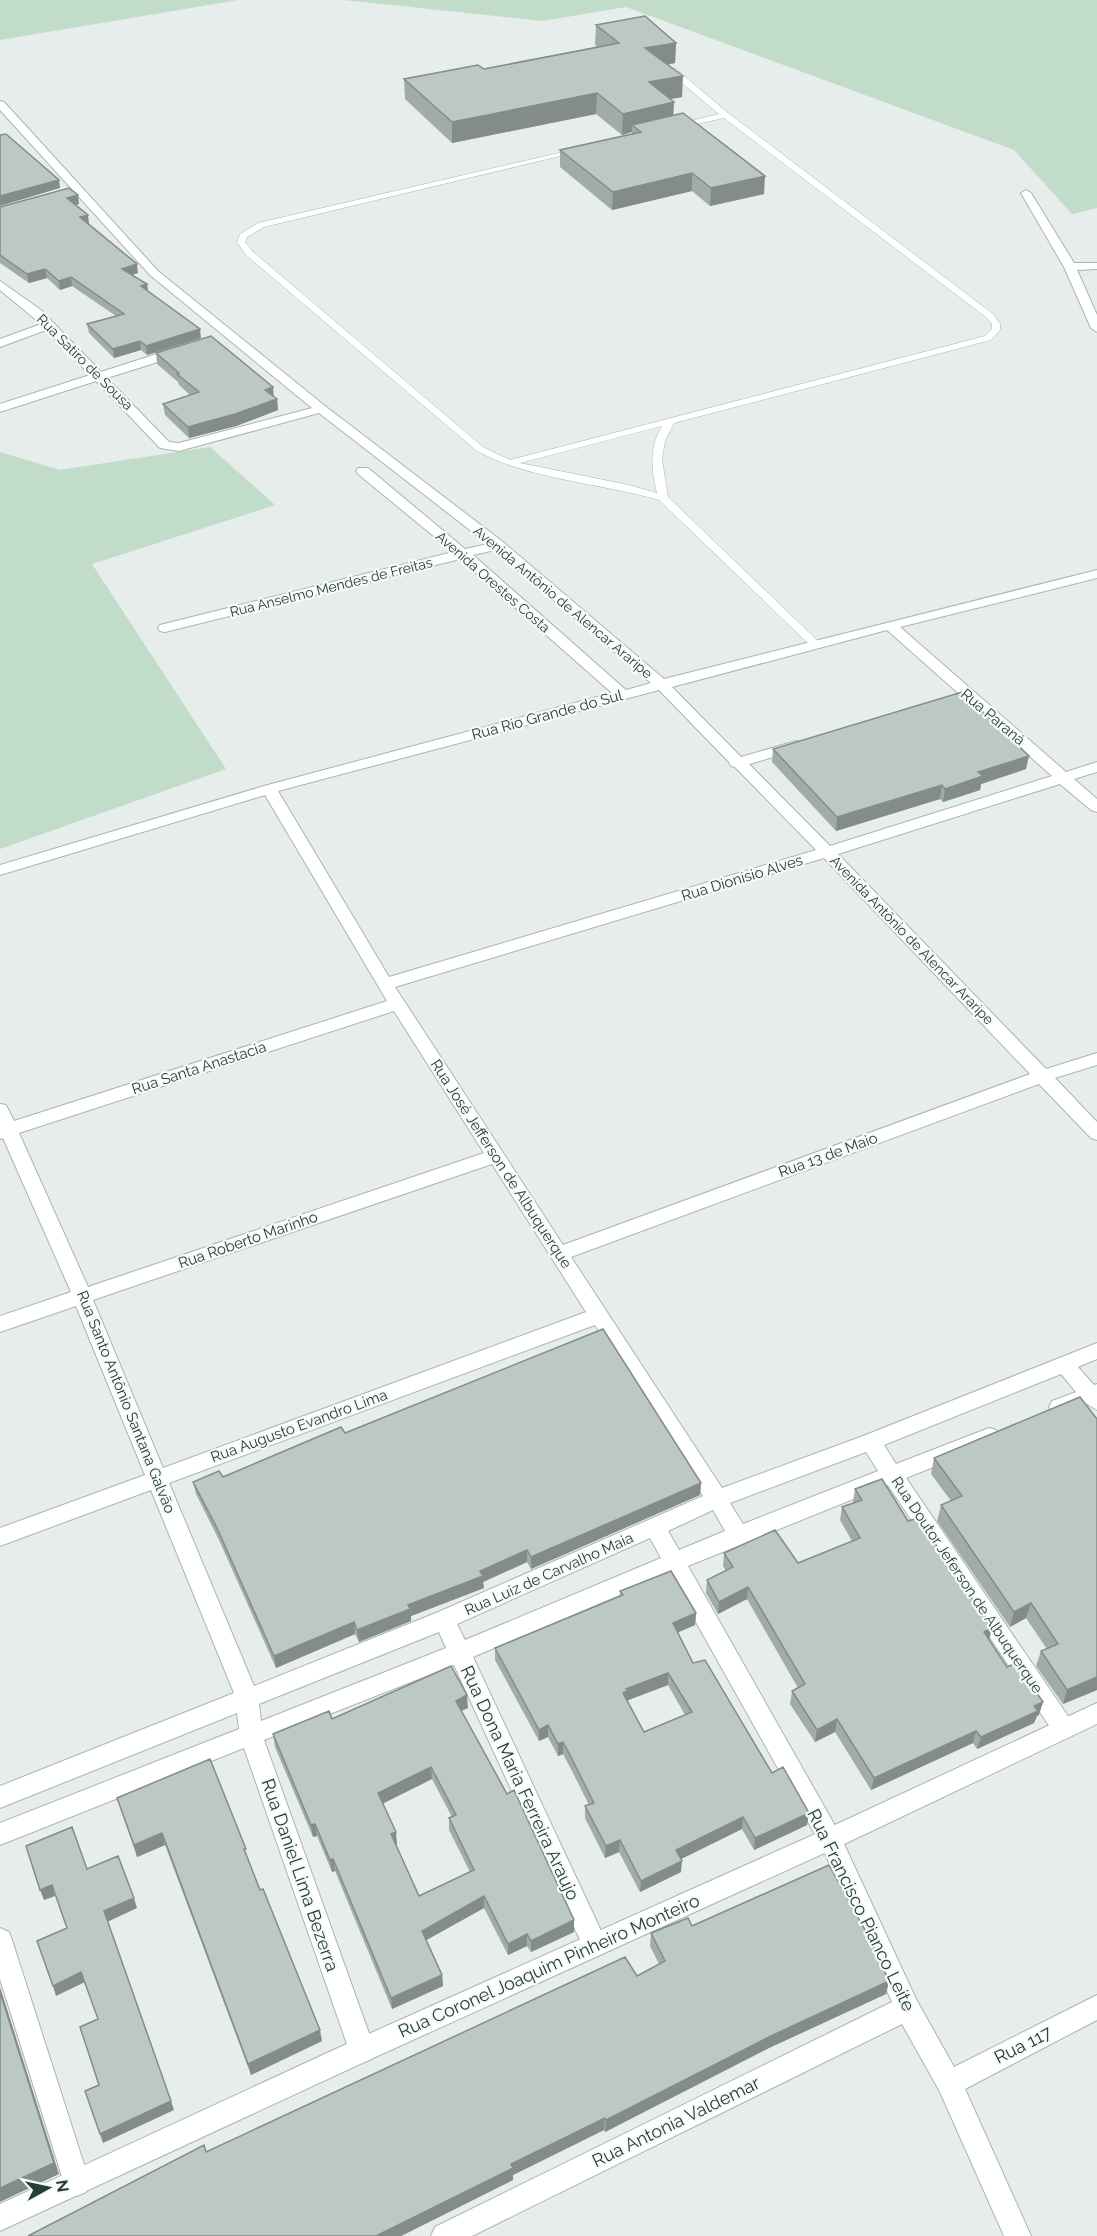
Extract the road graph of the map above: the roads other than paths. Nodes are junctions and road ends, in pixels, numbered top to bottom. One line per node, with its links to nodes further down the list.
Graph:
1 (673, 71): 3 (lane)
2 (0, 104): 16 (street, Avenida Antônio de Alencar Araripe)
3 (725, 115): 4 (lane); 17 (lane)
4 (667, 129)
5 (585, 148): 18 (lane)
6 (1026, 192): 8 (street)
7 (1097, 266): 8 (street)
8 (1070, 267): 11 (street)
9 (0, 284): 10 (street, Rua Satiro de Sousa)
10 (48, 325): 12 (street); 14 (street, Rua Satiro de Sousa)
11 (1097, 328)
12 (0, 344)
13 (197, 345): 14 (street)
14 (99, 376): 15 (street); 16 (street, Rua Satiro de Sousa)
15 (0, 408)
16 (321, 409): 21 (street, Avenida Antônio de Alencar Araripe)
17 (670, 421): 18 (lane); 20 (lane)
18 (510, 463): 20 (lane)
19 (363, 471): 22 (street, Avenida Orestes Costa)
20 (663, 498): 26 (lane)
21 (498, 545): 22 (street, Rua Anselmo Mendes de Freitas); 27 (street, Avenida Antônio de Alencar Araripe)
22 (463, 554): 25 (street, Rua Anselmo Mendes de Freitas); 28 (street, Avenida Orestes Costa)
23 (1097, 574): 24 (street, Rua Rio Grande do Sul)
24 (890, 626): 26 (street, Rua Rio Grande do Sul); 29 (street, Rua Paraná)
25 (165, 628)
26 (815, 644): 27 (street, Rua Rio Grande do Sul)
27 (662, 685): 28 (street, Rua Rio Grande do Sul); 32 (street, Avenida Antônio de Alencar Araripe)
28 (622, 694): 35 (street, Rua Rio Grande do Sul)
29 (968, 696): 30 (street); 34 (street, Rua Paraná)
30 (946, 703)
31 (813, 741): 32 (street)
32 (736, 763): 37 (street, Avenida Antônio de Alencar Araripe)
33 (1097, 767): 34 (street, Rua Dionísio Alves)
34 (1063, 777): 36 (street, Rua Paraná); 37 (street, Rua Dionísio Alves)
35 (269, 789): 38 (street, Rua Rio Grande do Sul); 39 (street, Rua José Jefferson de Albuquerque)
36 (1097, 807)
37 (827, 852): 39 (street, Rua Dionísio Alves); 42 (street, Avenida Antônio de Alencar Araripe)
38 (0, 870)
39 (385, 984): 40 (street, Rua José Jefferson de Albuquerque)
40 (398, 1004): 44 (street, Rua Santa Anastacia); 46 (street, Rua José Jefferson de Albuquerque)
41 (1097, 1059): 42 (street, Rua 13 de Maio)
42 (1042, 1077): 45 (street, Avenida Antônio de Alencar Araripe); 47 (street, Rua 13 de Maio)
43 (0, 1110): 44 (street, Rua Santo Antônio Santana Galvão)
44 (4, 1131): 48 (street, Rua Santo Antônio Santana Galvão)
45 (1097, 1133)
46 (496, 1156): 47 (street, Rua José Jefferson de Albuquerque); 48 (street, Rua Roberto Marinho)
47 (559, 1254): 49 (street, Rua José Jefferson de Albuquerque)
48 (82, 1296): 50 (street, Rua Roberto Marinho); 58 (street, Rua Santo Antônio Santana Galvão)
49 (598, 1316): 58 (street, Rua Augusto Evandro Lima); 59 (street, Rua José Jefferson de Albuquerque)
50 (0, 1324)
51 (1097, 1351): 52 (street, Rua Luiz de Carvalho Maia)
52 (1065, 1365): 53 (street); 56 (street, Rua Luiz de Carvalho Maia)
53 (1095, 1396): 54 (street)
54 (1036, 1417)
55 (1003, 1430): 57 (street)
56 (870, 1442): 57 (street, Rua Doutor Jeferson de Albuquerque); 59 (street, Rua Luiz de Carvalho Maia)
57 (892, 1475): 61 (street); 68 (street, Rua Doutor Jeferson de Albuquerque)
58 (157, 1477): 62 (street, Rua Augusto Evandro Lima); 66 (street, Rua Santo Antônio Santana Galvão)
59 (717, 1499): 60 (street, Rua Luiz de Carvalho Maia); 61 (street, Rua José Jefferson de Albuquerque)
60 (655, 1528): 63 (street, Rua Francisco Pianco Leite); 64 (street, Rua Luiz de Carvalho Maia)
61 (738, 1535): 63 (street)
62 (0, 1537)
63 (673, 1563): 65 (street); 72 (street, Rua Francisco Pianco Leite)
64 (444, 1620): 65 (street, Rua Dona Maria Ferreira Araujo); 66 (street, Rua Luiz de Carvalho Maia)
65 (459, 1653): 69 (street); 74 (street, Rua Dona Maria Ferreira Araujo)
66 (247, 1697): 69 (street, Rua Daniel Lima Bezerra); 70 (street, Rua Luiz de Carvalho Maia)
67 (1097, 1713): 68 (street, Rua Coronel Joaquim Pinheiro Monteiro)
68 (1064, 1729): 72 (street, Rua Coronel Joaquim Pinheiro Monteiro)
69 (250, 1735): 71 (street); 77 (street, Rua Daniel Lima Bezerra)
70 (0, 1797)
71 (0, 1834)
72 (830, 1839): 74 (street, Rua Coronel Joaquim Pinheiro Monteiro); 76 (street, Rua Francisco Pianco Leite)
73 (0, 1940): 79 (street)
74 (596, 1945): 77 (street, Rua Coronel Joaquim Pinheiro Monteiro)
75 (1097, 2007): 78 (street, Rua 117)
76 (908, 2008): 78 (street, Rua Francisco Pianco Leite); 81 (street, Rua Antonia Valdemar)
77 (362, 2050): 79 (street, Rua Coronel Joaquim Pinheiro Monteiro)
78 (950, 2083): 82 (street, Rua Francisco Pianco Leite)
79 (77, 2183): 80 (street, Rua Coronel Joaquim Pinheiro Monteiro)
80 (0, 2218)
81 (444, 2236)
82 (1018, 2236)

